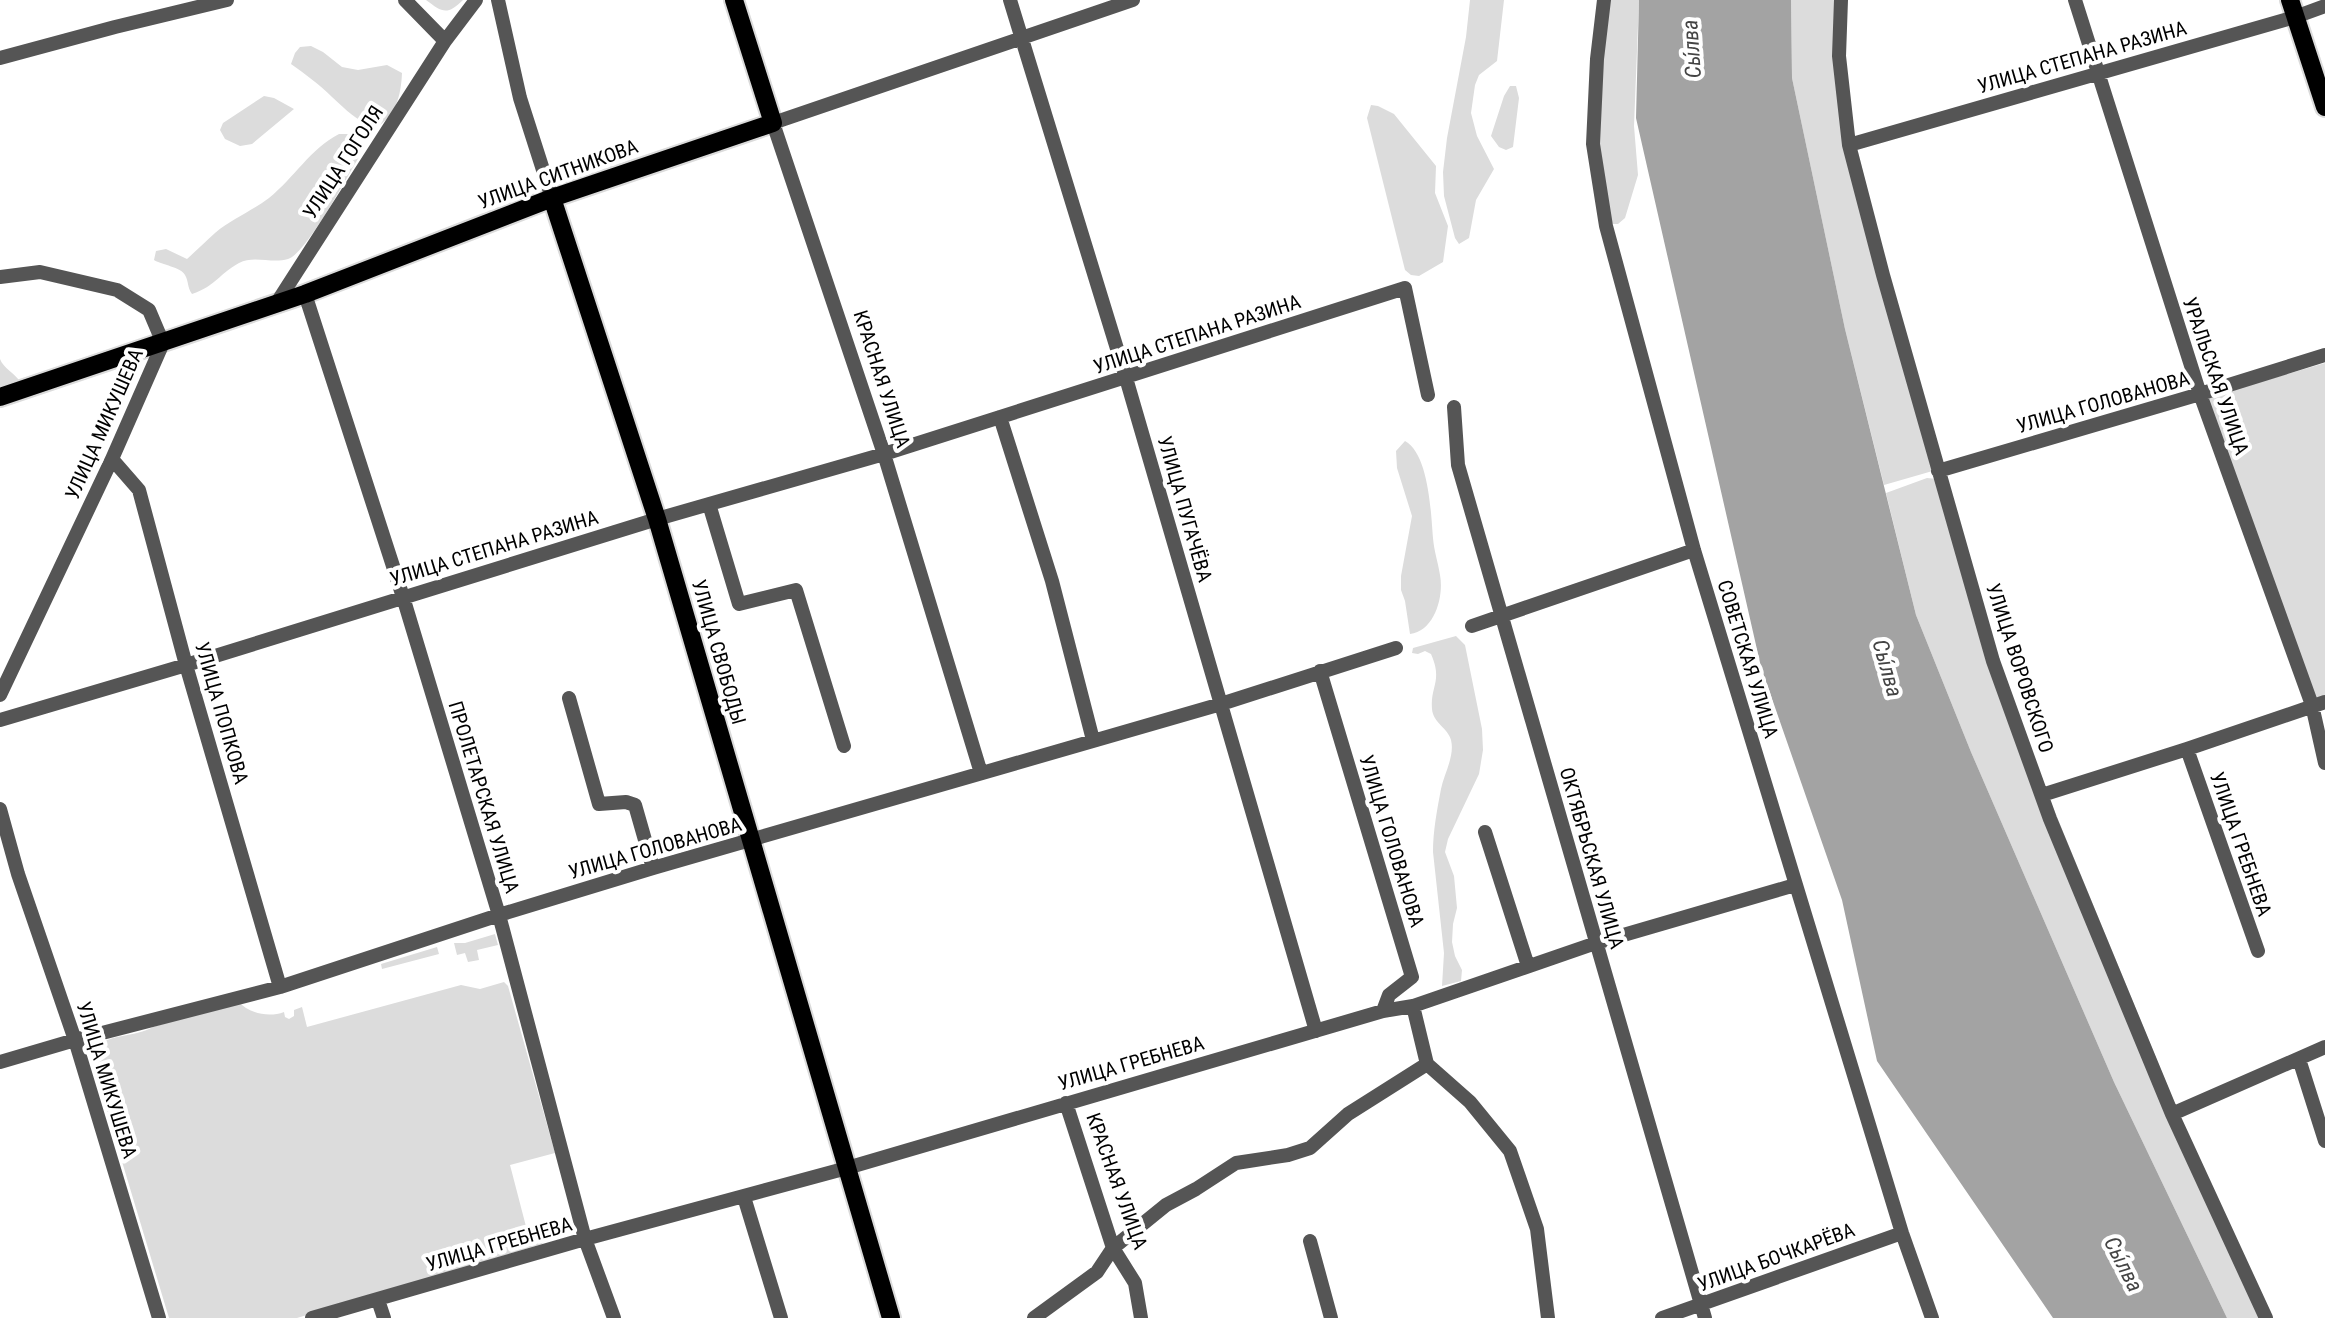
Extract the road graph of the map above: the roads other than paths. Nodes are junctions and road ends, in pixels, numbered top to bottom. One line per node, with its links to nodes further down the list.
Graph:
1 (227, 0): 15 (street)
2 (405, 0): 14 (street)
3 (476, 0): 14 (street, УЛИЦА ГОГОЛЯ)
4 (498, 0): 20 (street, УЛИЦА СВОБОДЫ)
5 (734, 0): 18 (main road, КРАСНАЯ УЛИЦА)
6 (1010, 0): 13 (street, УЛИЦА ПУГАЧЁВА)
7 (1133, 0): 13 (street, УЛИЦА СИТНИКОВА)
8 (1604, 0): 37 (street, СОВЕТСКАЯ УЛИЦА)
9 (1841, 0): 19 (street, УЛИЦА ВОРОВСКОГО)
10 (2075, 0): 16 (street, УРАЛЬСКАЯ УЛИЦА)
11 (2325, 6): 12 (street, УЛИЦА СТЕПАНА РАЗИНА)
12 (2293, 8): 16 (street, УЛИЦА СТЕПАНА РАЗИНА); 17 (main road)
13 (1021, 37): 18 (street, УЛИЦА СИТНИКОВА); 26 (street, УЛИЦА ПУГАЧЁВА)
14 (445, 41): 23 (street, УЛИЦА ГОГОЛЯ)
15 (0, 58)
16 (2096, 73): 19 (street, УЛИЦА СТЕПАНА РАЗИНА); 27 (street, УРАЛЬСКАЯ УЛИЦА)
17 (2325, 107)
18 (773, 123): 20 (main road, УЛИЦА СИТНИКОВА); 32 (street, КРАСНАЯ УЛИЦА)
19 (1849, 145): 34 (street, УЛИЦА ВОРОВСКОГО)
20 (552, 198): 22 (main road, УЛИЦА СИТНИКОВА); 36 (main road, УЛИЦА СВОБОДЫ)
21 (0, 277): 24 (street, УЛИЦА МИКУШЕВА)
22 (305, 294): 23 (main road, УЛИЦА СИТНИКОВА); 38 (street, ПРОЛЕТАРСКАЯ УЛИЦА)
23 (276, 304): 24 (main road, УЛИЦА СИТНИКОВА)
24 (163, 343): 29 (main road, УЛИЦА СИТНИКОВА); 33 (street, УЛИЦА МИКУШЕВА)
25 (2325, 355): 27 (street, УЛИЦА ГОЛОВАНОВА)
26 (1126, 378): 28 (street, УЛИЦА СТЕПАНА РАЗИНА); 31 (street, УЛИЦА СТЕПАНА РАЗИНА); 47 (street, УЛИЦА ПУГАЧЁВА)
27 (2200, 394): 34 (street, УЛИЦА ГОЛОВАНОВА); 46 (street, УРАЛЬСКАЯ УЛИЦА)
28 (1428, 395)
29 (0, 397)
30 (1454, 407): 39 (street, ОКТЯБРЬСКАЯ УЛИЦА)
31 (1000, 417): 32 (street, УЛИЦА СТЕПАНА РАЗИНА); 49 (street)
32 (884, 454): 35 (street, УЛИЦА СТЕПАНА РАЗИНА); 53 (street, КРАСНАЯ УЛИЦА)
33 (112, 459): 42 (street, УЛИЦА ПОПКОВА); 44 (street, УЛИЦА МИКУШЕВА)
34 (1938, 471): 54 (street, УЛИЦА ВОРОВСКОГО)
35 (709, 504): 36 (street, УЛИЦА СТЕПАНА РАЗИНА); 50 (street)
36 (657, 519): 38 (street, УЛИЦА СТЕПАНА РАЗИНА); 57 (main road, УЛИЦА СВОБОДЫ)
37 (1694, 550): 39 (street); 59 (street, СОВЕТСКАЯ УЛИЦА)
38 (403, 597): 42 (street, УЛИЦА СТЕПАНА РАЗИНА); 60 (street, ПРОЛЕТАРСКАЯ УЛИЦА)
39 (1500, 616): 40 (street); 61 (street, ОКТЯБРЬСКАЯ УЛИЦА)
40 (1472, 626)
41 (1396, 648): 43 (street, УЛИЦА ГОЛОВАНОВА)
42 (186, 665): 48 (street, УЛИЦА СТЕПАНА РАЗИНА); 64 (street, УЛИЦА ПОПКОВА)
43 (1320, 671): 47 (street, УЛИЦА ГОЛОВАНОВА); 66 (street, УЛИЦА ГОЛОВАНОВА)
44 (0, 695)
45 (569, 698): 58 (street)
46 (2319, 703): 51 (street); 52 (street, УРАЛЬСКАЯ УЛИЦА)
47 (1221, 704): 49 (street, УЛИЦА ГОЛОВАНОВА); 67 (street, УЛИЦА ПУГАЧЁВА)
48 (0, 720)
49 (1093, 740): 53 (street, УЛИЦА ГОЛОВАНОВА)
50 (844, 746)
51 (2187, 749): 54 (street); 62 (street, УЛИЦА ГРЕБНЕВА)
52 (2325, 763)
53 (981, 773): 57 (street, УЛИЦА ГОЛОВАНОВА)
54 (2042, 795): 74 (street, УЛИЦА ВОРОВСКОГО)
55 (0, 809): 68 (street, УЛИЦА МИКУШЕВА)
56 (1485, 832): 63 (street)
57 (752, 841): 58 (street, УЛИЦА ГОЛОВАНОВА); 76 (main road, УЛИЦА СВОБОДЫ)
58 (653, 868): 60 (street, УЛИЦА ГОЛОВАНОВА)
59 (1795, 885): 61 (street, УЛИЦА ГРЕБНЕВА); 78 (street, СОВЕТСКАЯ УЛИЦА)
60 (499, 915): 64 (street, УЛИЦА ГОЛОВАНОВА); 79 (street, ПРОЛЕТАРСКАЯ УЛИЦА)
61 (1596, 943): 63 (street, УЛИЦА ГРЕБНЕВА); 83 (street, ОКТЯБРЬСКАЯ УЛИЦА)
62 (2258, 951)
63 (1528, 966): 65 (street, УЛИЦА ГРЕБНЕВА)
64 (280, 987): 68 (street, УЛИЦА ГОЛОВАНОВА)
65 (1413, 1006): 66 (street, УЛИЦА ГРЕБНЕВА); 72 (street)
66 (1383, 1011): 67 (street, УЛИЦА ГРЕБНЕВА)
67 (1316, 1031): 73 (street, УЛИЦА ГРЕБНЕВА)
68 (75, 1040): 71 (street, УЛИЦА ГОЛОВАНОВА); 85 (street, УЛИЦА МИКУШЕВА)
69 (2325, 1047): 70 (street)
70 (2299, 1059): 74 (street); 75 (street)
71 (0, 1062)
72 (1427, 1064): 81 (street); 93 (street)
73 (1066, 1103): 76 (street, УЛИЦА ГРЕБНЕВА); 81 (street, КРАСНАЯ УЛИЦА)
74 (2172, 1114): 96 (street, УЛИЦА ВОРОВСКОГО)
75 (2325, 1141)
76 (847, 1168): 77 (street, УЛИЦА ГРЕБНЕВА); 89 (main road, УЛИЦА СВОБОДЫ)
77 (744, 1197): 79 (street, УЛИЦА ГРЕБНЕВА); 88 (street)
78 (1902, 1233): 83 (street, УЛИЦА БОЧКАРЁВА); 95 (street, СОВЕТСКАЯ УЛИЦА)
79 (585, 1239): 82 (street, УЛИЦА ГРЕБНЕВА); 84 (street, ПРОЛЕТАРСКАЯ УЛИЦА)
80 (1310, 1241): 92 (street)
81 (1113, 1248): 90 (street); 91 (street, КРАСНАЯ УЛИЦА)
82 (378, 1300): 86 (street, УЛИЦА ГРЕБНЕВА); 87 (street)
83 (1703, 1312): 94 (street, УЛИЦА БОЧКАРЁВА)
84 (609, 1317)
85 (159, 1318)
86 (312, 1318)
87 (384, 1318)
88 (781, 1318)
89 (891, 1318)
90 (1034, 1318)
91 (1141, 1318)
92 (1331, 1318)
93 (1548, 1318)
94 (1662, 1318)
95 (1932, 1318)
96 (2266, 1318)

